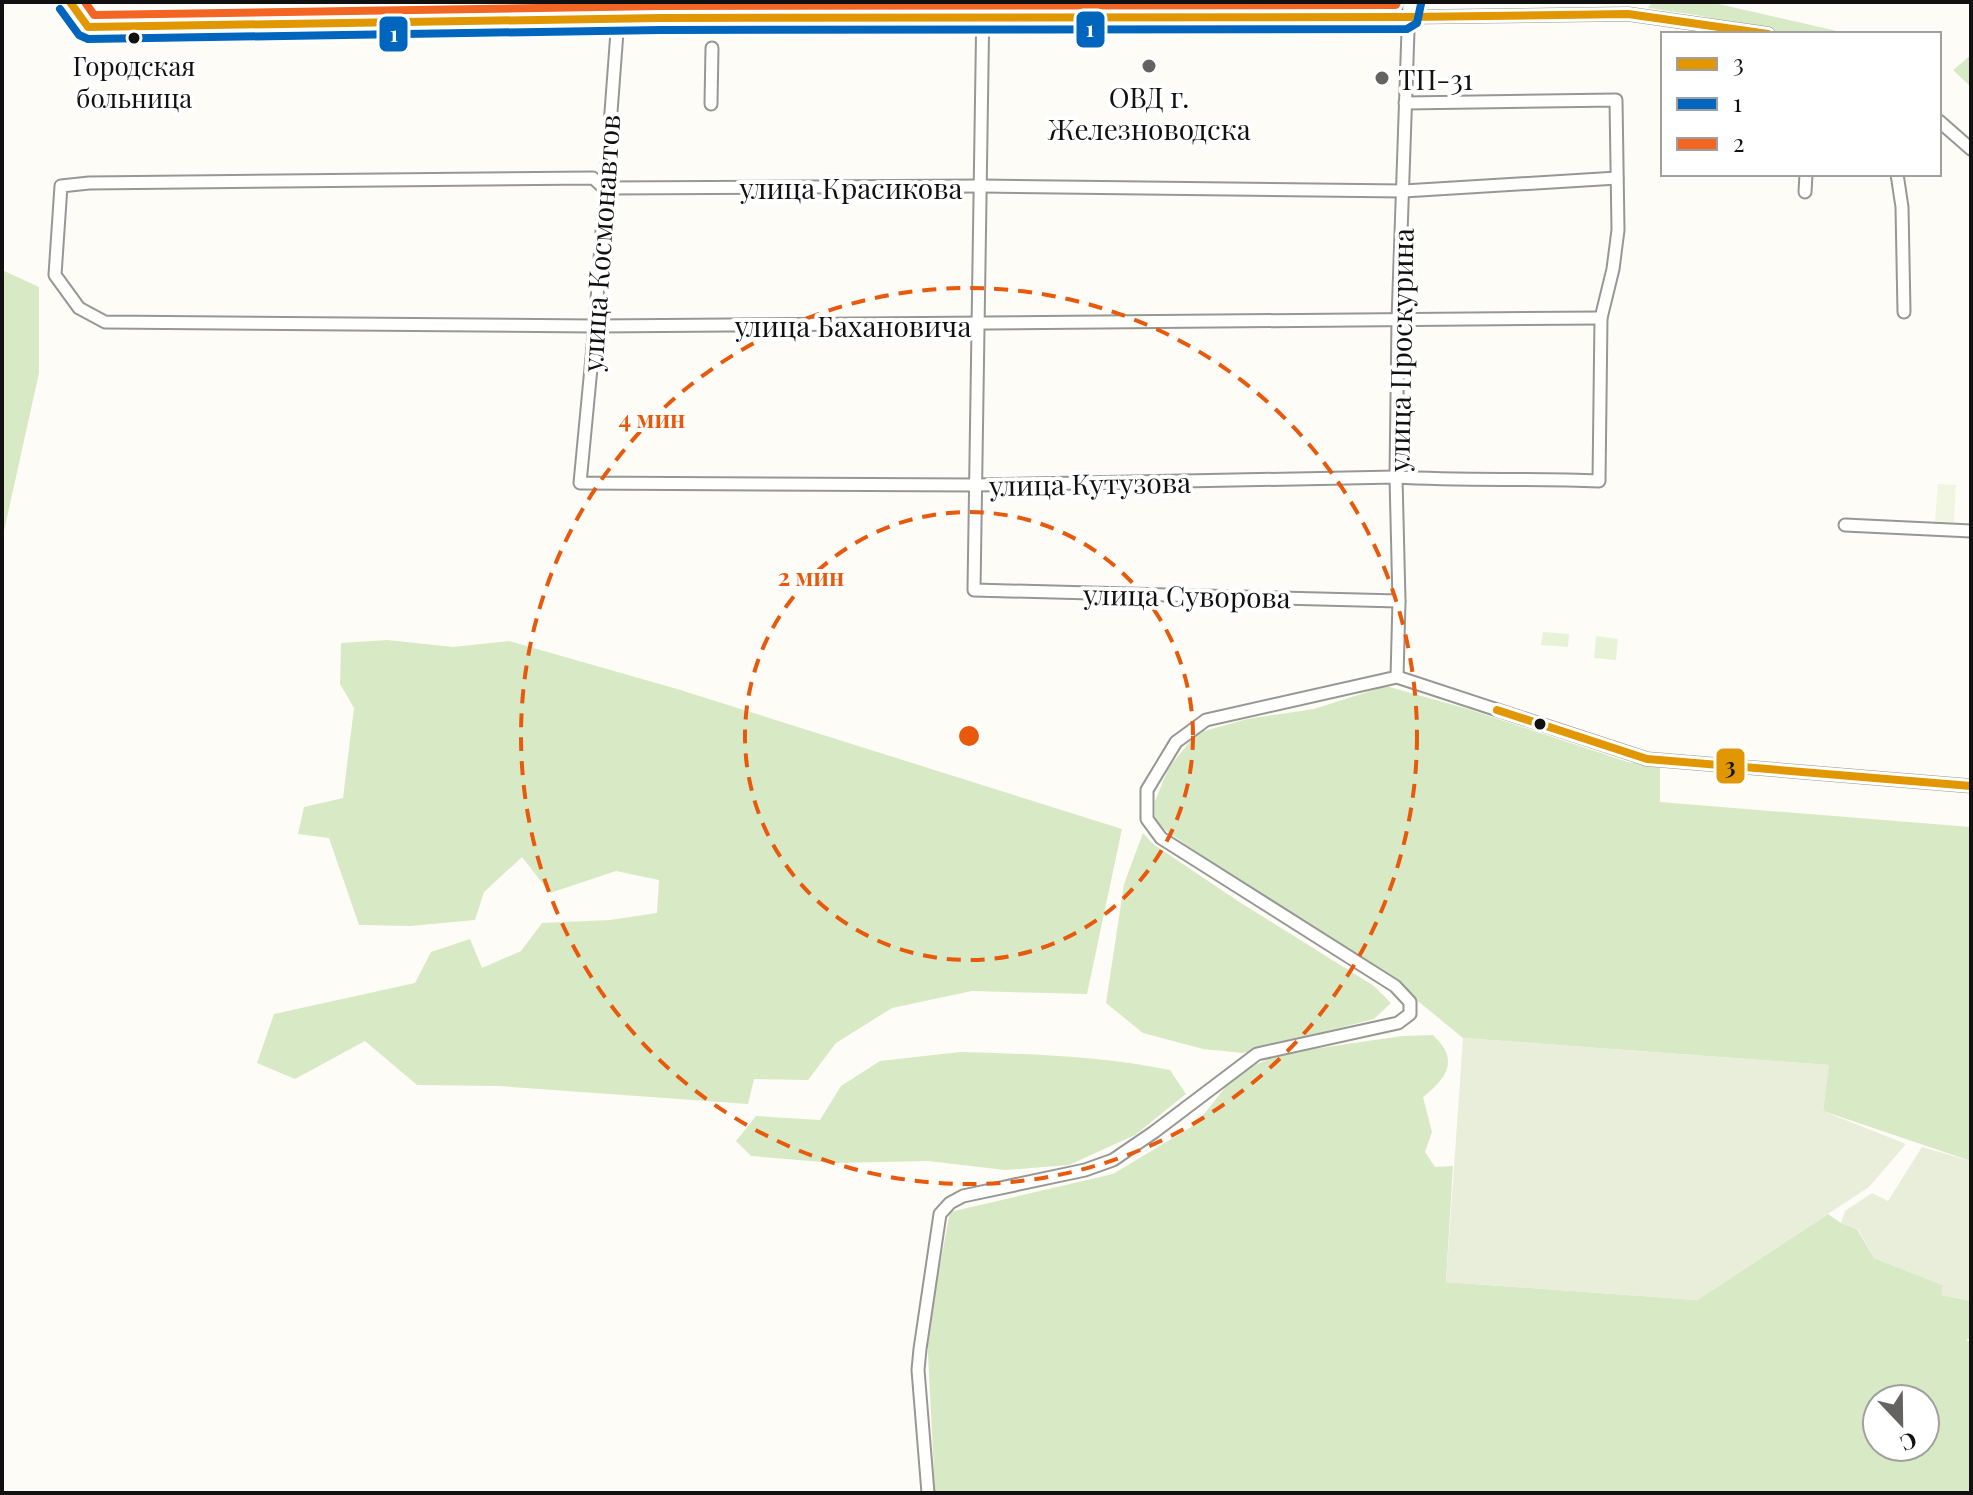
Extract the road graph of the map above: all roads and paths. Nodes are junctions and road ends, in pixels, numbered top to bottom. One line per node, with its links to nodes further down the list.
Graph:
1 (70, 2): 7 (street)
2 (616, 2): 7 (street, улица Космонавтов)
3 (983, 2): 5 (street)
4 (1409, 2): 6 (street, улица Проскурина)
5 (983, 16): 6 (street); 7 (street); 17 (street)
6 (1407, 17): 8 (street); 10 (street, улица Проскурина)
7 (617, 18): 18 (street, улица Космонавтов)
8 (1754, 32)
9 (712, 48): 11 (street)
10 (1405, 103): 16 (street); 19 (street, улица Проскурина)
11 (711, 104)
12 (1941, 123): 13 (street)
13 (1971, 149)
14 (1806, 176): 20 (street)
15 (1897, 176): 21 (street)
16 (1617, 178): 19 (street, улица Красикова); 22 (street)
17 (981, 186): 18 (street, улица Красикова); 19 (street, улица Красикова); 25 (street)
18 (604, 188): 24 (street, улица Красикова); 26 (street, улица Космонавтов)
19 (1404, 191): 23 (street, улица Проскурина)
20 (1805, 192)
21 (1904, 312)
22 (1601, 318): 23 (street, улица Бахановича); 27 (street, улица Кутузова)
23 (1398, 320): 25 (street, улица Бахановича); 27 (street, улица Проскурина)
24 (105, 322): 26 (street, улица Бахановича)
25 (977, 324): 26 (street, улица Бахановича); 29 (street)
26 (595, 326): 28 (street, улица Космонавтов)
27 (1396, 477): 29 (street, улица Кутузова); 32 (street, улица Проскурина)
28 (580, 483): 29 (street, улица Кутузова)
29 (975, 485): 32 (street, улица Суворова)
30 (1845, 525): 31 (street)
31 (1971, 531)
32 (1399, 601): 33 (street, улица Проскурина)
33 (1397, 677): 34 (street); 35 (street)
34 (1971, 786)
35 (928, 1493)

